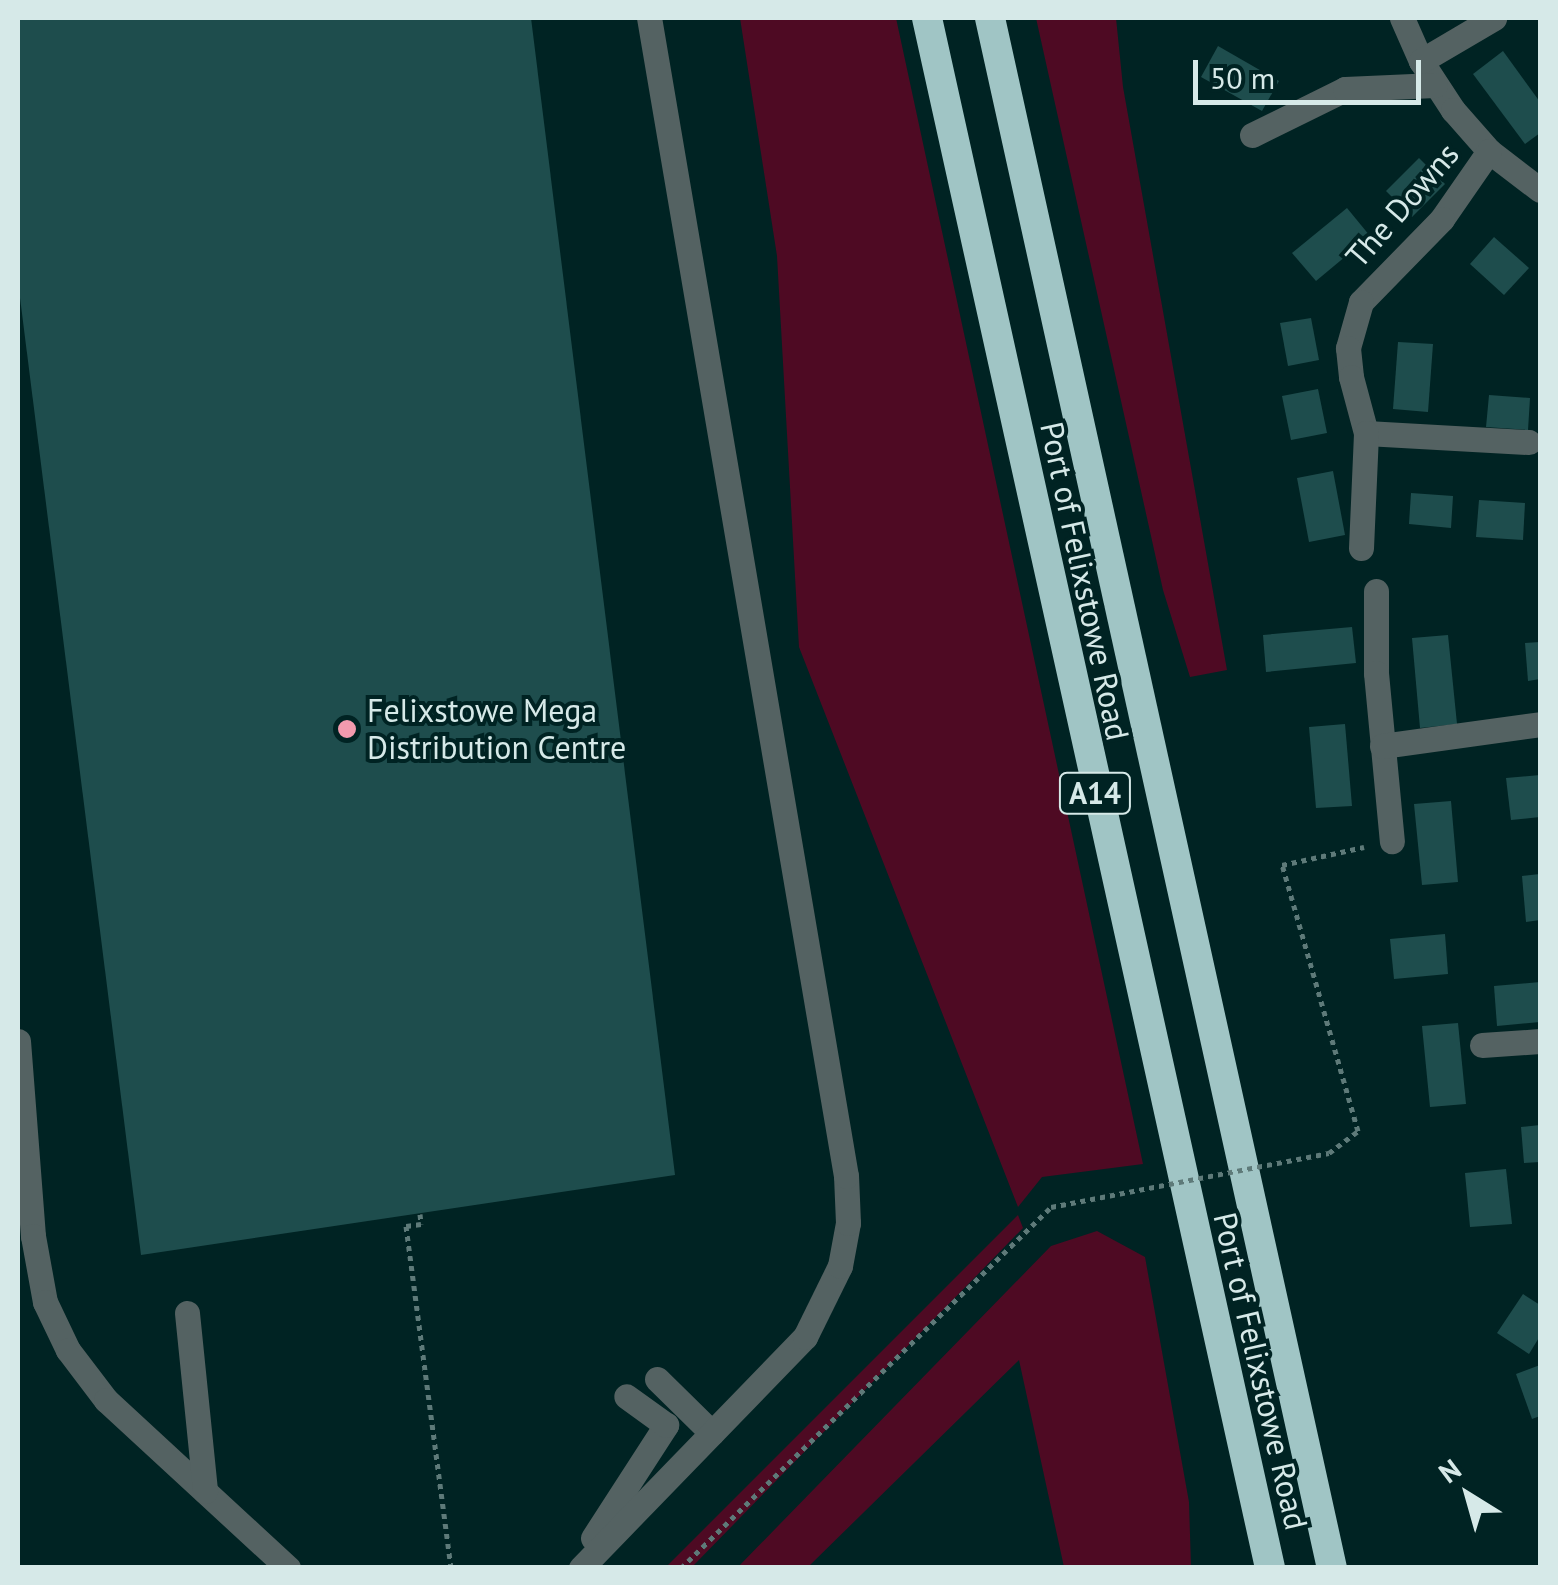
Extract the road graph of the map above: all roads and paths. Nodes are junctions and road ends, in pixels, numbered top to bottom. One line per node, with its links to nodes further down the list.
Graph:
1 (649, 18): 25 (street)
2 (927, 18): 31 (highway, Port of Felixstowe Road / A14)
3 (990, 18): 32 (highway, Port of Felixstowe Road / A14)
4 (1402, 18): 6 (street)
5 (1494, 18): 6 (street)
6 (1421, 61): 7 (street)
7 (1435, 85): 8 (street); 9 (street)
8 (1252, 135)
9 (1490, 151): 10 (street); 11 (street, The Downs)
10 (1540, 190)
11 (1366, 433): 12 (street); 13 (street, The Downs)
12 (1529, 442)
13 (1361, 548)
14 (1376, 592): 16 (street)
15 (1540, 724): 16 (street)
16 (1382, 746): 17 (street)
17 (1392, 841): 30 (path, bridge)
18 (18, 1041): 26 (street)
19 (1540, 1041): 20 (street)
20 (1482, 1046)
21 (420, 1214): 28 (path)
22 (188, 1313): 26 (street)
23 (657, 1379): 25 (street)
24 (626, 1396): 29 (street)
25 (712, 1433): 29 (street)
26 (205, 1491): 27 (street)
27 (288, 1568)
28 (451, 1568)
29 (578, 1568)
30 (681, 1568)
31 (1270, 1568)
32 (1332, 1568)

